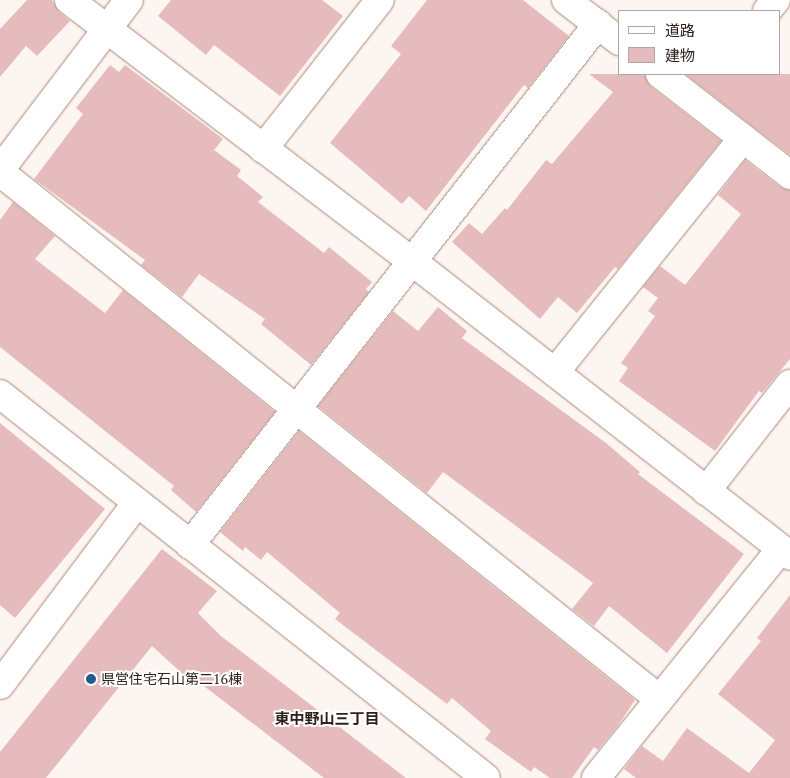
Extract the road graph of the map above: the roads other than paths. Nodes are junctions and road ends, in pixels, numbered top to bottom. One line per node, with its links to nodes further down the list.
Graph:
1 (69, 0): 8 (street)
2 (129, 0): 8 (street)
3 (380, 0): 12 (street)
4 (566, 0): 7 (street)
5 (776, 0): 6 (street)
6 (768, 10)
7 (598, 24): 9 (street); 15 (street)
8 (105, 29): 12 (street); 13 (street)
9 (618, 40)
10 (661, 75): 11 (street)
11 (743, 138): 14 (street); 16 (street)
12 (263, 149): 15 (street)
13 (0, 171): 19 (street)
14 (790, 175)
15 (413, 262): 16 (street); 19 (street)
16 (556, 372): 20 (street)
17 (790, 384): 20 (street)
18 (0, 394): 21 (street)
19 (300, 408): 22 (street); 25 (street)
20 (706, 491): 23 (street)
21 (136, 504): 22 (street); 24 (street)
22 (190, 545): 26 (street)
23 (785, 553): 25 (street)
24 (0, 685)
25 (658, 698): 27 (street)
26 (486, 778)
27 (596, 778)

